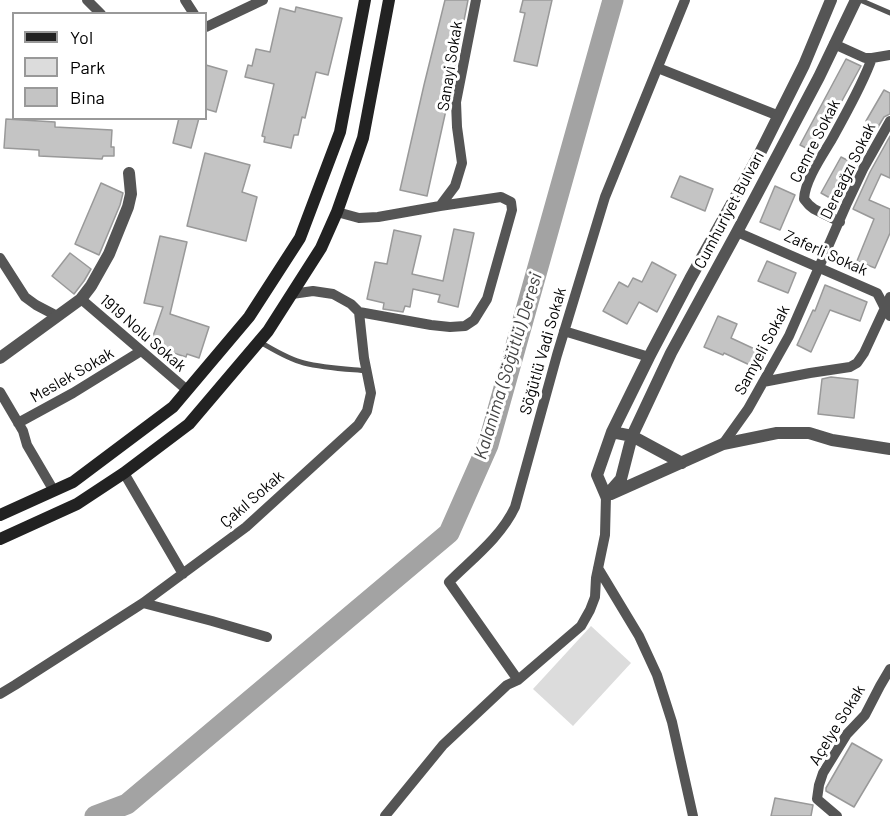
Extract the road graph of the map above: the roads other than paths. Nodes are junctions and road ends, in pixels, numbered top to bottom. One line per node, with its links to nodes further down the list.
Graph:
1 (87, 0): 9 (street)
2 (263, 0): 11 (street)
3 (365, 0): 38 (main road)
4 (389, 0): 20 (main road)
5 (476, 0): 19 (street, Sanayi Sokak)
6 (685, 0): 15 (street, Söğütlü Vadi Sokak)
7 (831, 0): 16 (street, Cumhuriyet Bulvarı)
8 (858, 0): 10 (lane); 12 (street, Cumhuriyet Bulvarı)
9 (99, 12)
10 (890, 13)
11 (207, 27)
12 (834, 44): 14 (street); 22 (street, Cumhuriyet Bulvarı)
13 (890, 55): 14 (street)
14 (872, 58): 21 (street, Cemre Sokak)
15 (658, 68): 16 (street); 31 (street, Söğütlü Vadi Sokak)
16 (779, 116): 34 (street, Cumhuriyet Bulvarı)
17 (890, 121): 21 (street, Dereağzı Sokak)
18 (129, 173): 27 (street)
19 (440, 206): 20 (street); 28 (street)
20 (337, 212): 25 (main road)
21 (840, 222): 24 (street, Dereağzı Sokak)
22 (737, 232): 24 (street, Zaferli Sokak); 42 (street, Cumhuriyet Bulvarı)
23 (0, 258): 30 (street)
24 (819, 267): 29 (street, Zaferli Sokak); 37 (street, Samyeli Sokak)
25 (292, 294): 28 (street); 32 (main road)
26 (890, 297): 29 (street)
27 (81, 299): 30 (street); 33 (street, 1919 Nolu Sokak)
28 (359, 312): 36 (street, Çakıl Sokak)
29 (887, 312): 37 (street)
30 (57, 316): 35 (street)
31 (564, 331): 34 (street); 56 (street, Söğütlü Vadi Sokak)
32 (259, 342): 36 (lane); 46 (main road)
33 (141, 351): 38 (street, 1919 Nolu Sokak); 40 (street, Meslek Sokak)
34 (649, 357): 41 (street, Cumhuriyet Bulvarı)
35 (0, 358)
36 (367, 371): 52 (street, Çakıl Sokak)
37 (763, 382): 43 (street, Samyeli Sokak)
38 (187, 390): 47 (main road)
39 (0, 392): 40 (street)
40 (18, 423): 47 (street)
41 (612, 432): 42 (street); 48 (street, Cumhuriyet Bulvarı)
42 (632, 436): 45 (street); 48 (street, Cumhuriyet Bulvarı)
43 (723, 444): 44 (street); 45 (street)
44 (890, 449)
45 (682, 463): 48 (street)
46 (123, 473): 50 (main road); 52 (street)
47 (54, 490): 49 (main road)
48 (606, 496): 51 (street)
49 (0, 515)
50 (0, 539)
51 (598, 568): 56 (street); 59 (street)
52 (183, 574): 53 (street, Çakıl Sokak)
53 (143, 603): 54 (street); 57 (street, Çakıl Sokak)
54 (267, 637)
55 (890, 669): 60 (street, Açelye Sokak)
56 (518, 680): 58 (street)
57 (0, 694)
58 (385, 816)
59 (693, 816)
60 (837, 816)

